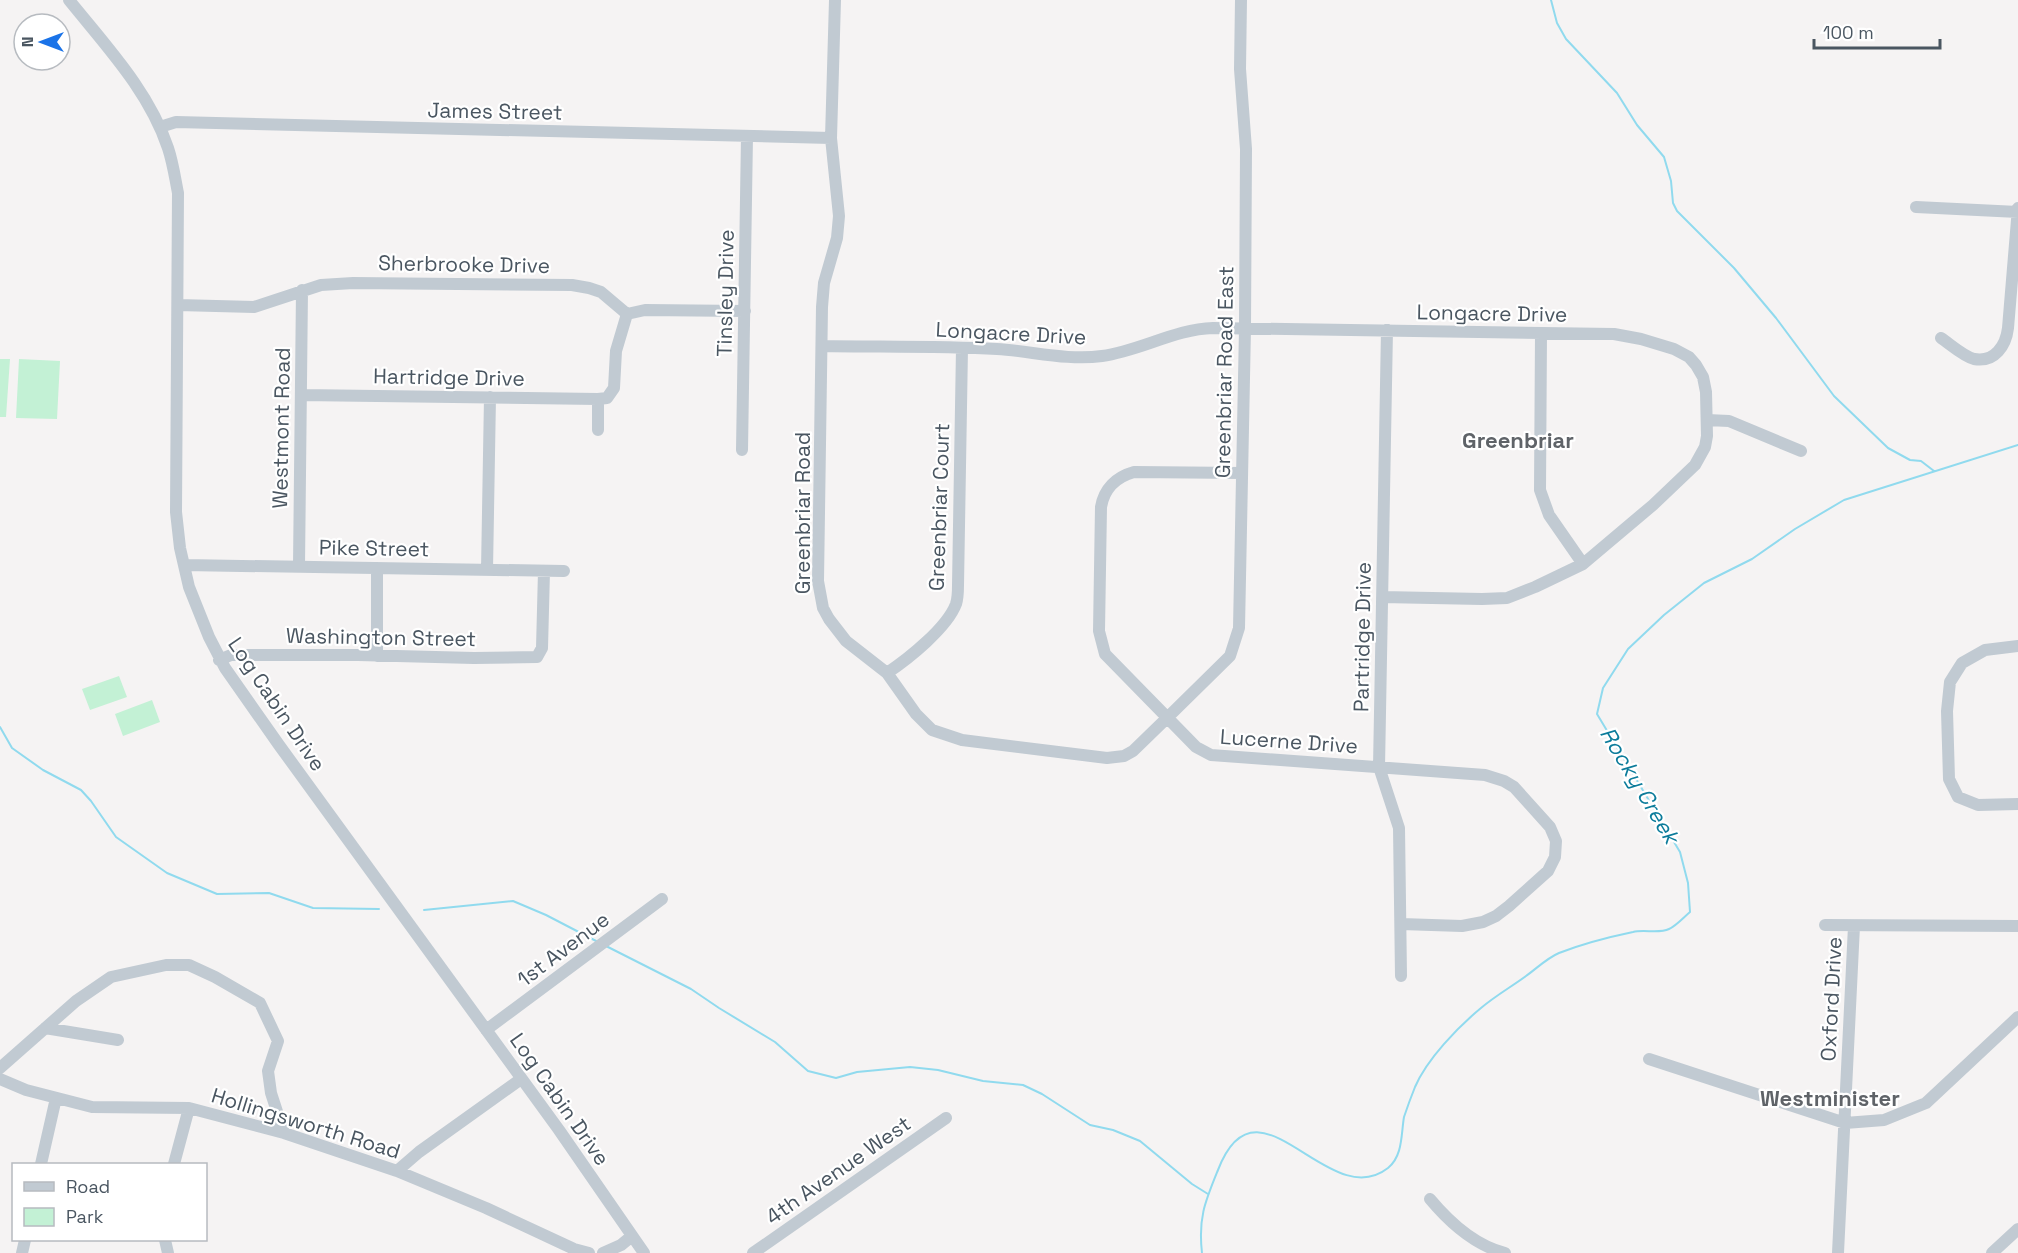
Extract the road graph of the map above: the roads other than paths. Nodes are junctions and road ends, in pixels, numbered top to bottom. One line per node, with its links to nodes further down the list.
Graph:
1 (69, 0): 4 (street, Log Cabin Drive)
2 (835, 0): 6 (street, Greenbriar Road)
3 (1241, 0): 13 (street, Greenbriar Road East)
4 (160, 127): 5 (street, James Street); 10 (street, Log Cabin Drive)
5 (747, 136): 6 (street, James Street); 11 (street, Tinsley Drive)
6 (831, 138): 17 (street, Greenbriar Road)
7 (1916, 207): 8 (street)
8 (2018, 210): 16 (street)
9 (302, 290): 10 (street, Sherbrooke Drive); 12 (street, Sherbrooke Drive); 19 (street, Westmont Road)
10 (178, 305): 28 (street, Log Cabin Drive)
11 (745, 311): 12 (street); 24 (street, Tinsley Drive)
12 (627, 314): 21 (street)
13 (1245, 328): 14 (street, Longacre Drive); 18 (street, Longacre Drive); 26 (street, Greenbriar Road East)
14 (1387, 330): 15 (street, Longacre Drive); 34 (street, Partridge Drive)
15 (1541, 334): 22 (street, Longacre Drive); 27 (street)
16 (1941, 338)
17 (822, 346): 18 (street, Longacre Drive); 38 (street, Greenbriar Road)
18 (962, 348): 38 (street, Greenbriar Court)
19 (301, 394): 20 (street, Hartridge Drive); 29 (street, Westmont Road)
20 (490, 397): 21 (street, Hartridge Drive); 31 (street)
21 (597, 399): 23 (street)
22 (1707, 420): 25 (street); 27 (street, Longacre Drive)
23 (598, 430)
24 (742, 450)
25 (1801, 451)
26 (1242, 473): 39 (street, Greenbriar Road East); 39 (street, Lucerne Drive)
27 (1583, 564): 34 (street, Longacre Drive)
28 (184, 565): 29 (street, Pike Street); 37 (street, Log Cabin Drive)
29 (299, 566): 30 (street, Pike Street)
30 (377, 568): 31 (street, Pike Street); 36 (street)
31 (487, 570): 32 (street, Pike Street)
32 (543, 571): 33 (street, Pike Street); 36 (street, Washington Street)
33 (564, 572)
34 (1382, 597): 40 (street, Partridge Drive)
35 (2018, 646): 41 (street)
36 (377, 656): 37 (street, Washington Street)
37 (219, 660): 50 (street, Log Cabin Drive)
38 (887, 673): 39 (street, Greenbriar Road)
39 (1168, 717): 40 (street, Lucerne Drive)
40 (1379, 767): 43 (street, Partridge Drive); 43 (street, Lucerne Drive)
41 (2018, 804)
42 (662, 899): 50 (street, 1st Avenue)
43 (1401, 924): 47 (street, Partridge Drive)
44 (1825, 925): 45 (street)
45 (1854, 926): 46 (street); 59 (street, Oxford Drive)
46 (2018, 926)
47 (1401, 976)
48 (2018, 1017): 59 (street)
49 (45, 1028): 51 (street); 53 (street); 60 (street)
50 (486, 1030): 55 (street, Log Cabin Drive)
51 (118, 1040)
52 (1649, 1059): 59 (street)
53 (0, 1068)
54 (0, 1079): 56 (street, Hollingsworth Road)
55 (521, 1079): 63 (street); 66 (street, Log Cabin Drive)
56 (56, 1098): 57 (street, Hollingsworth Road); 61 (street)
57 (189, 1108): 60 (street, Hollingsworth Road); 62 (street)
58 (946, 1118): 70 (street, 4th Avenue West)
59 (1845, 1123): 72 (street, Oxford Drive)
60 (284, 1133): 63 (street, Hollingsworth Road)
61 (41, 1163)
62 (174, 1163)
63 (398, 1171): 67 (street, Hollingsworth Road)
64 (1430, 1199): 71 (street)
65 (2018, 1229): 73 (street)
66 (632, 1236): 68 (street); 69 (street, Log Cabin Drive)
67 (589, 1253)
68 (603, 1253)
69 (644, 1253)
70 (753, 1253)
71 (1505, 1253)
72 (1838, 1253)
73 (1992, 1253)

